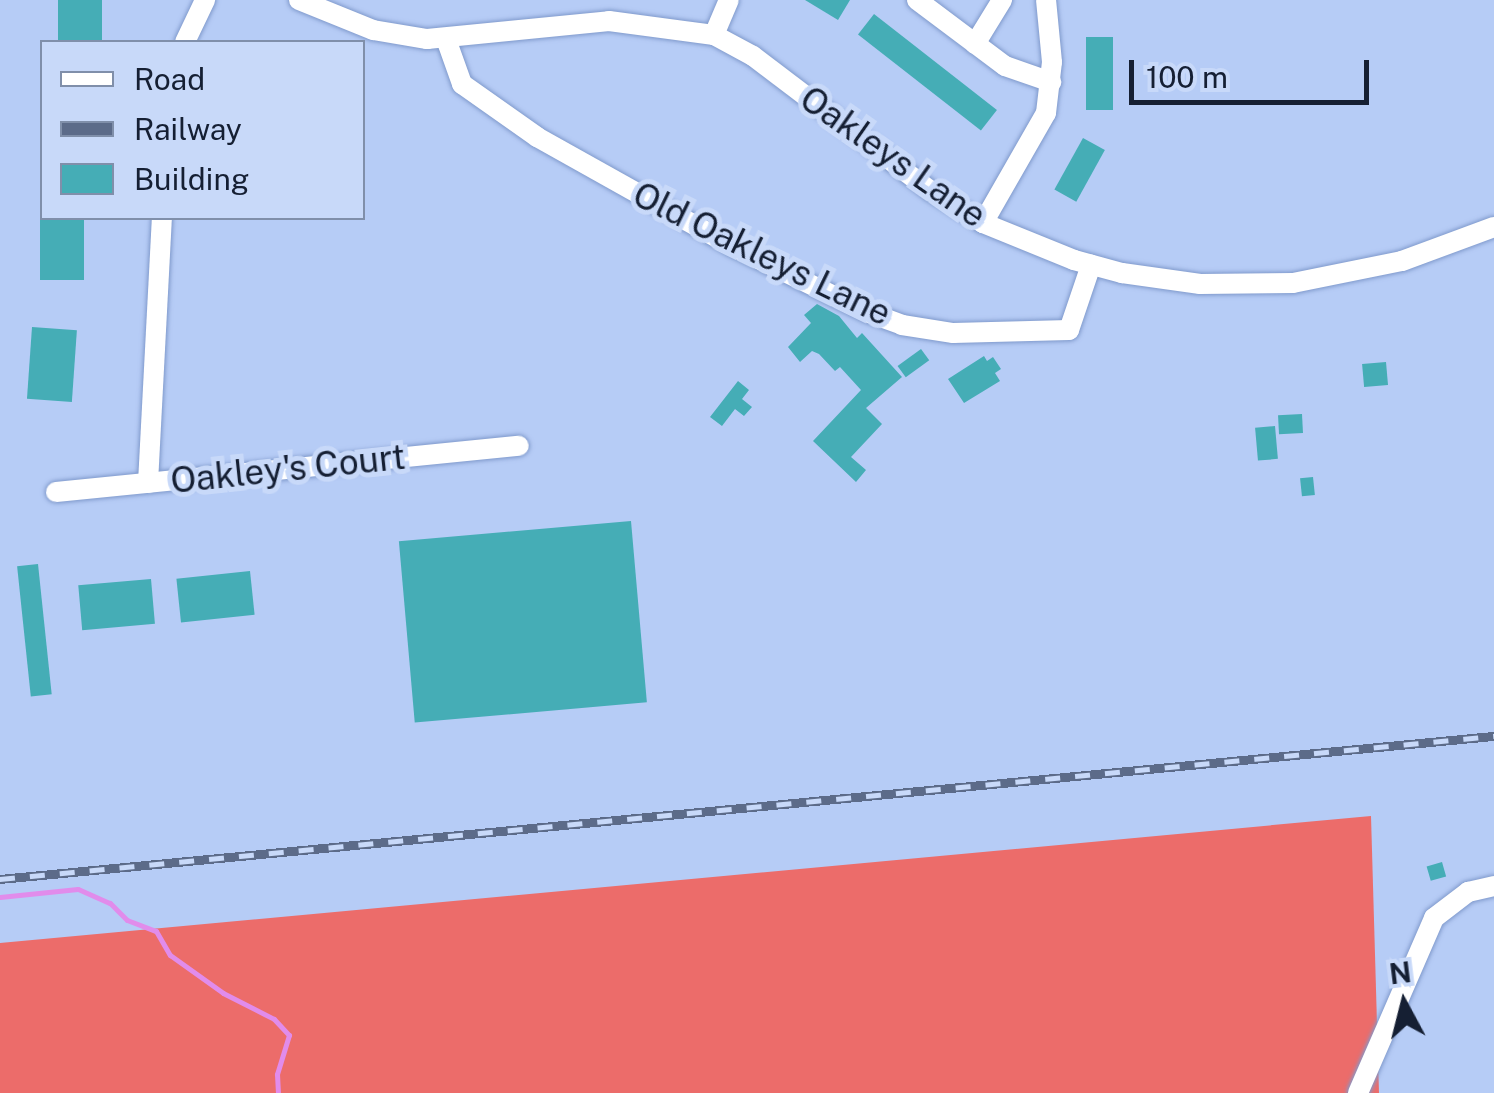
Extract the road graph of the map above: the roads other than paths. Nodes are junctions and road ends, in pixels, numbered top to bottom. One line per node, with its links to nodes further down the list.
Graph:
1 (204, 0): 8 (street)
2 (299, 0): 9 (street, Oakleys Lane)
3 (729, 0): 7 (street)
4 (918, 0): 10 (street)
5 (1002, 0): 10 (street)
6 (1046, 0): 11 (street)
7 (714, 35): 9 (street, Oakleys Lane); 13 (street, Oakleys Lane)
8 (185, 40)
9 (446, 40): 15 (street, Old Oakleys Lane)
10 (975, 44): 11 (street)
11 (1050, 82): 13 (street)
12 (162, 220): 17 (street)
13 (983, 223): 15 (street, Oakleys Lane)
14 (1494, 227): 15 (street, Oakleys Lane)
15 (1090, 265)
16 (519, 446): 17 (street, Oakley's Court)
17 (148, 484): 18 (street, Oakley's Court)
18 (56, 492)
19 (1494, 886): 20 (street)
20 (1358, 1093)

